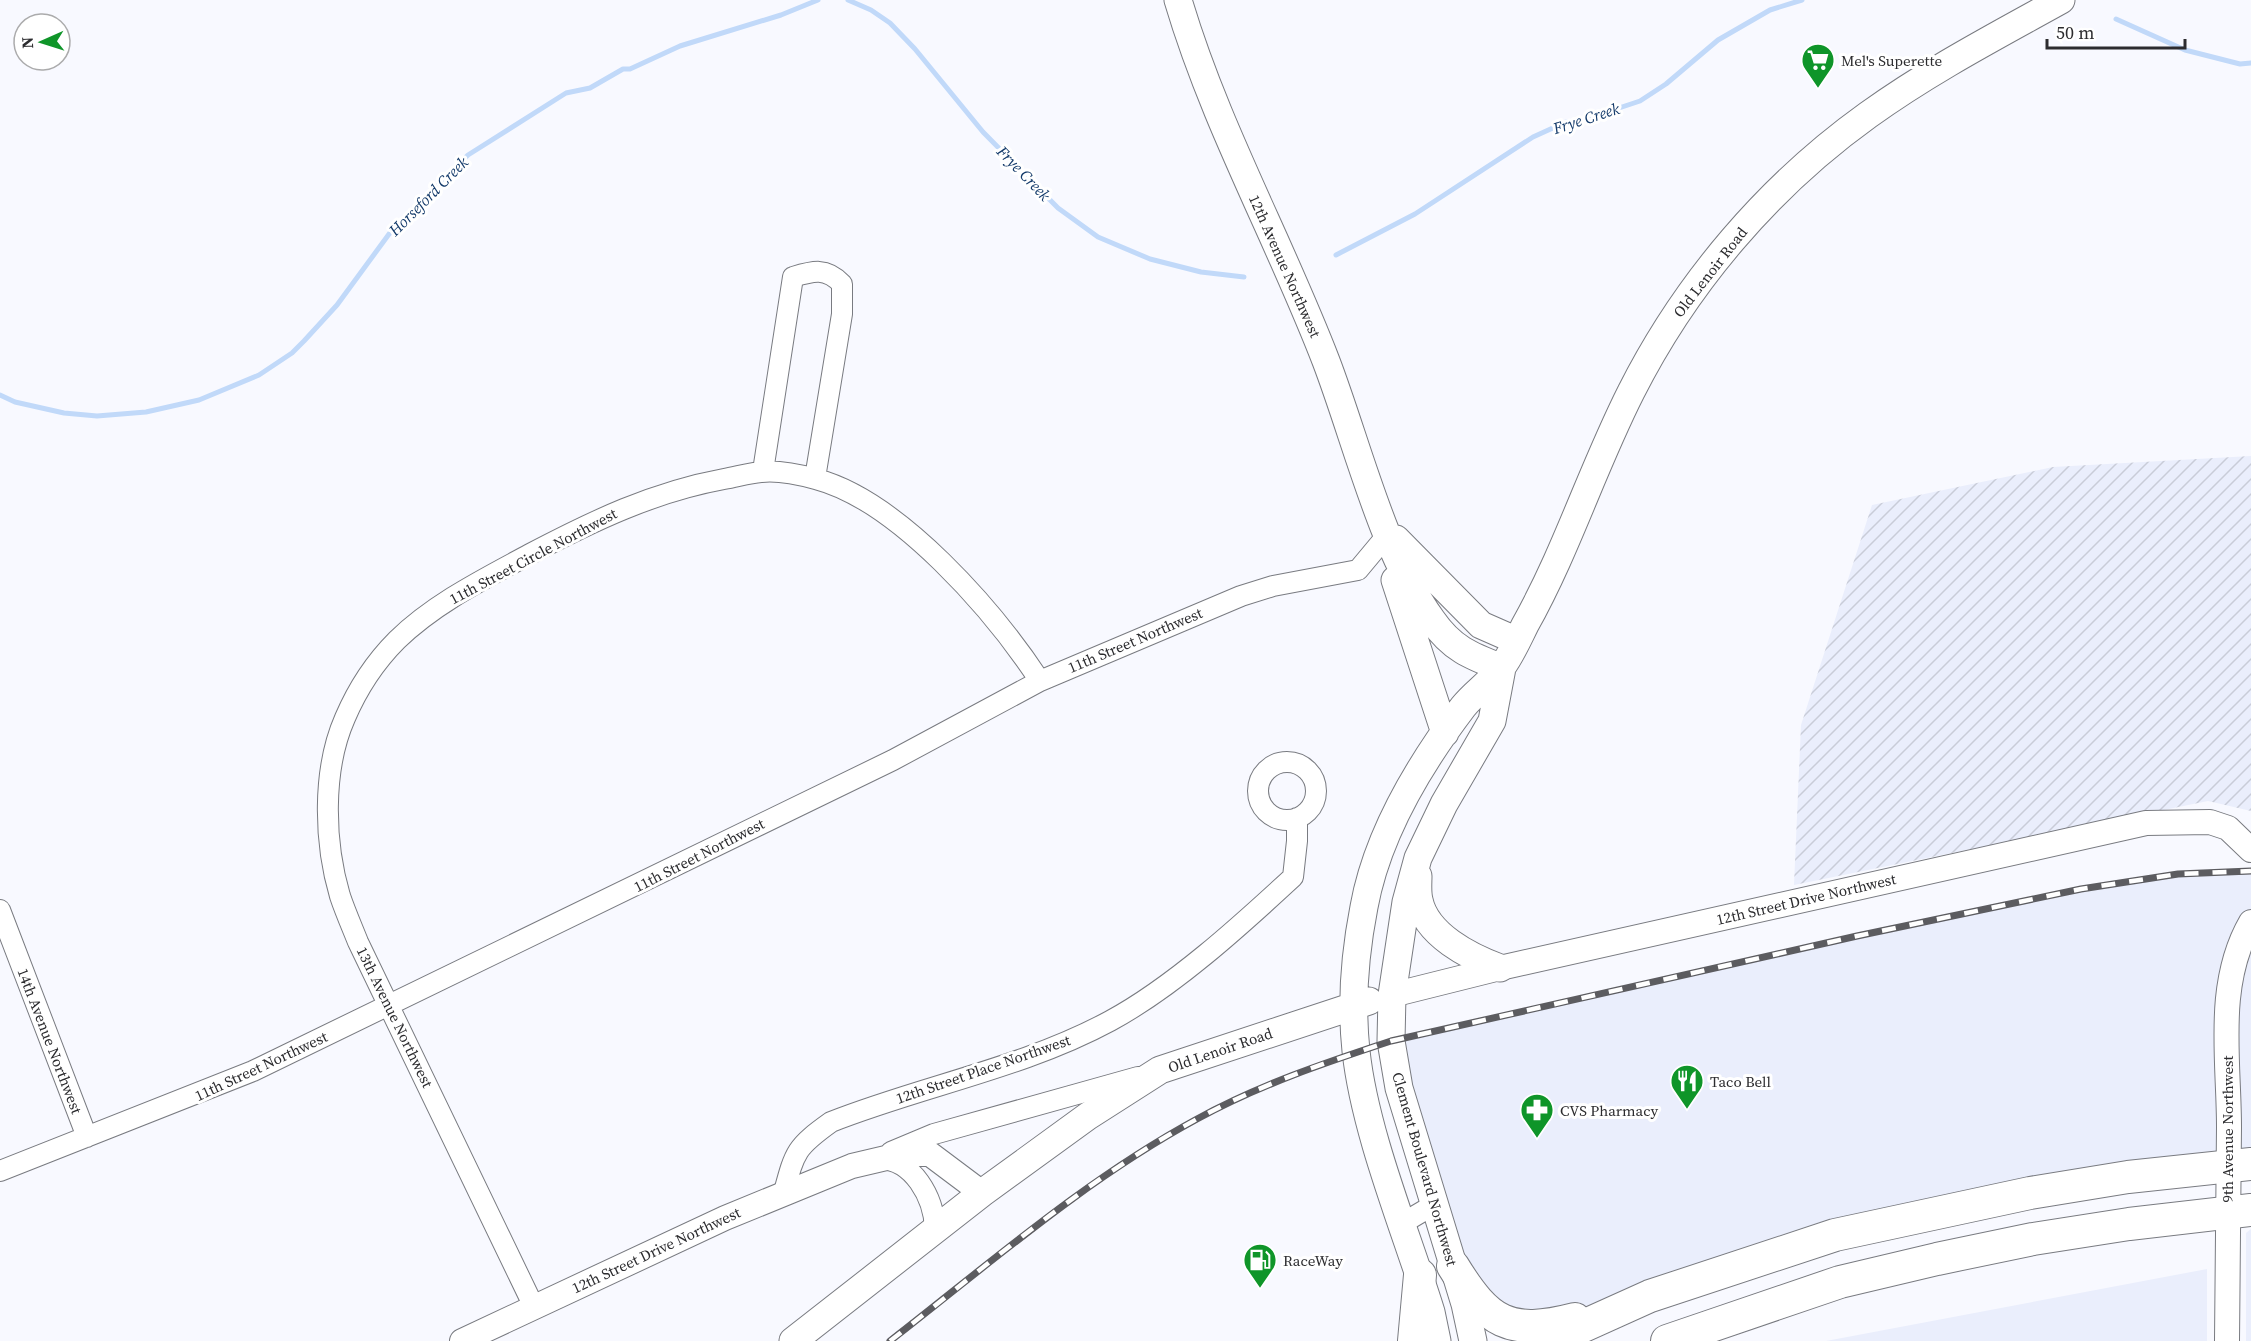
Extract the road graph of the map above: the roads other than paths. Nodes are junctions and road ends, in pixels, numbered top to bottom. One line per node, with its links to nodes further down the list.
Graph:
1 (1178, 0): 5 (main road, 12th Avenue Northwest)
2 (2061, 0): 6 (main road, Old Lenoir Road)
3 (763, 471): 4 (street, 11th Street Circle Northwest); 4 (street); 9 (street, 11th Street Circle Northwest)
4 (815, 478): 8 (street, 11th Street Circle Northwest)
5 (1388, 534): 6 (main road); 7 (main road, 12th Avenue Northwest); 8 (street, 11th Street Northwest); 10 (main road, 12th Avenue Northwest)
6 (1518, 638): 7 (main road, Old Lenoir Road)
7 (1502, 668): 10 (main road, Old Lenoir Road); 13 (main road, Old Lenoir Road)
8 (1040, 681): 18 (street, 11th Street Northwest)
9 (348, 711): 18 (street, 13th Avenue Northwest)
10 (1445, 733): 19 (main road, Old Lenoir Road)
11 (1297, 818): 25 (street, 12th Street Place Northwest)
12 (2251, 850): 16 (street, 12th Street Drive Northwest)
13 (1418, 858): 16 (main road); 17 (main road, Old Lenoir Road)
14 (0, 910): 21 (street, 14th Avenue Northwest)
15 (2251, 922): 23 (street, 9th Avenue Northwest)
16 (1500, 968): 17 (street, 12th Street Drive Northwest)
17 (1392, 995): 19 (main road, 12th Street Drive Northwest); 27 (main road, Clement Boulevard Northwest)
18 (390, 1005): 21 (street, 11th Street Northwest); 33 (street, 13th Avenue Northwest)
19 (1354, 1005): 20 (main road, Old Lenoir Road); 29 (main road)
20 (1160, 1070): 22 (street, 12th Street Drive Northwest); 26 (main road, Old Lenoir Road)
21 (87, 1137): 24 (street, 11th Street Northwest)
22 (862, 1163): 25 (street, 12th Street Drive Northwest); 26 (street); 30 (street)
23 (2240, 1165): 28 (street, 9th Avenue Northwest); 34 (highway)
24 (0, 1171)
25 (784, 1192): 33 (street, 12th Street Drive Northwest)
26 (982, 1193): 30 (main road, Old Lenoir Road)
27 (1435, 1204): 29 (street); 31 (main road, Clement Boulevard Northwest)
28 (2239, 1211): 41 (highway); 42 (street, 9th Avenue Northwest)
29 (1403, 1224): 32 (main road)
30 (935, 1229): 36 (main road, Old Lenoir Road)
31 (1454, 1266): 34 (highway); 39 (main road, Clement Boulevard Northwest)
32 (1420, 1275): 37 (highway); 38 (main road)
33 (534, 1307): 35 (street, 12th Street Drive Northwest)
34 (1626, 1307): 40 (highway)
35 (462, 1341)
36 (793, 1341)
37 (1414, 1341)
38 (1437, 1341)
39 (1473, 1341)
40 (1550, 1341)
41 (1667, 1341)
42 (2227, 1341)

